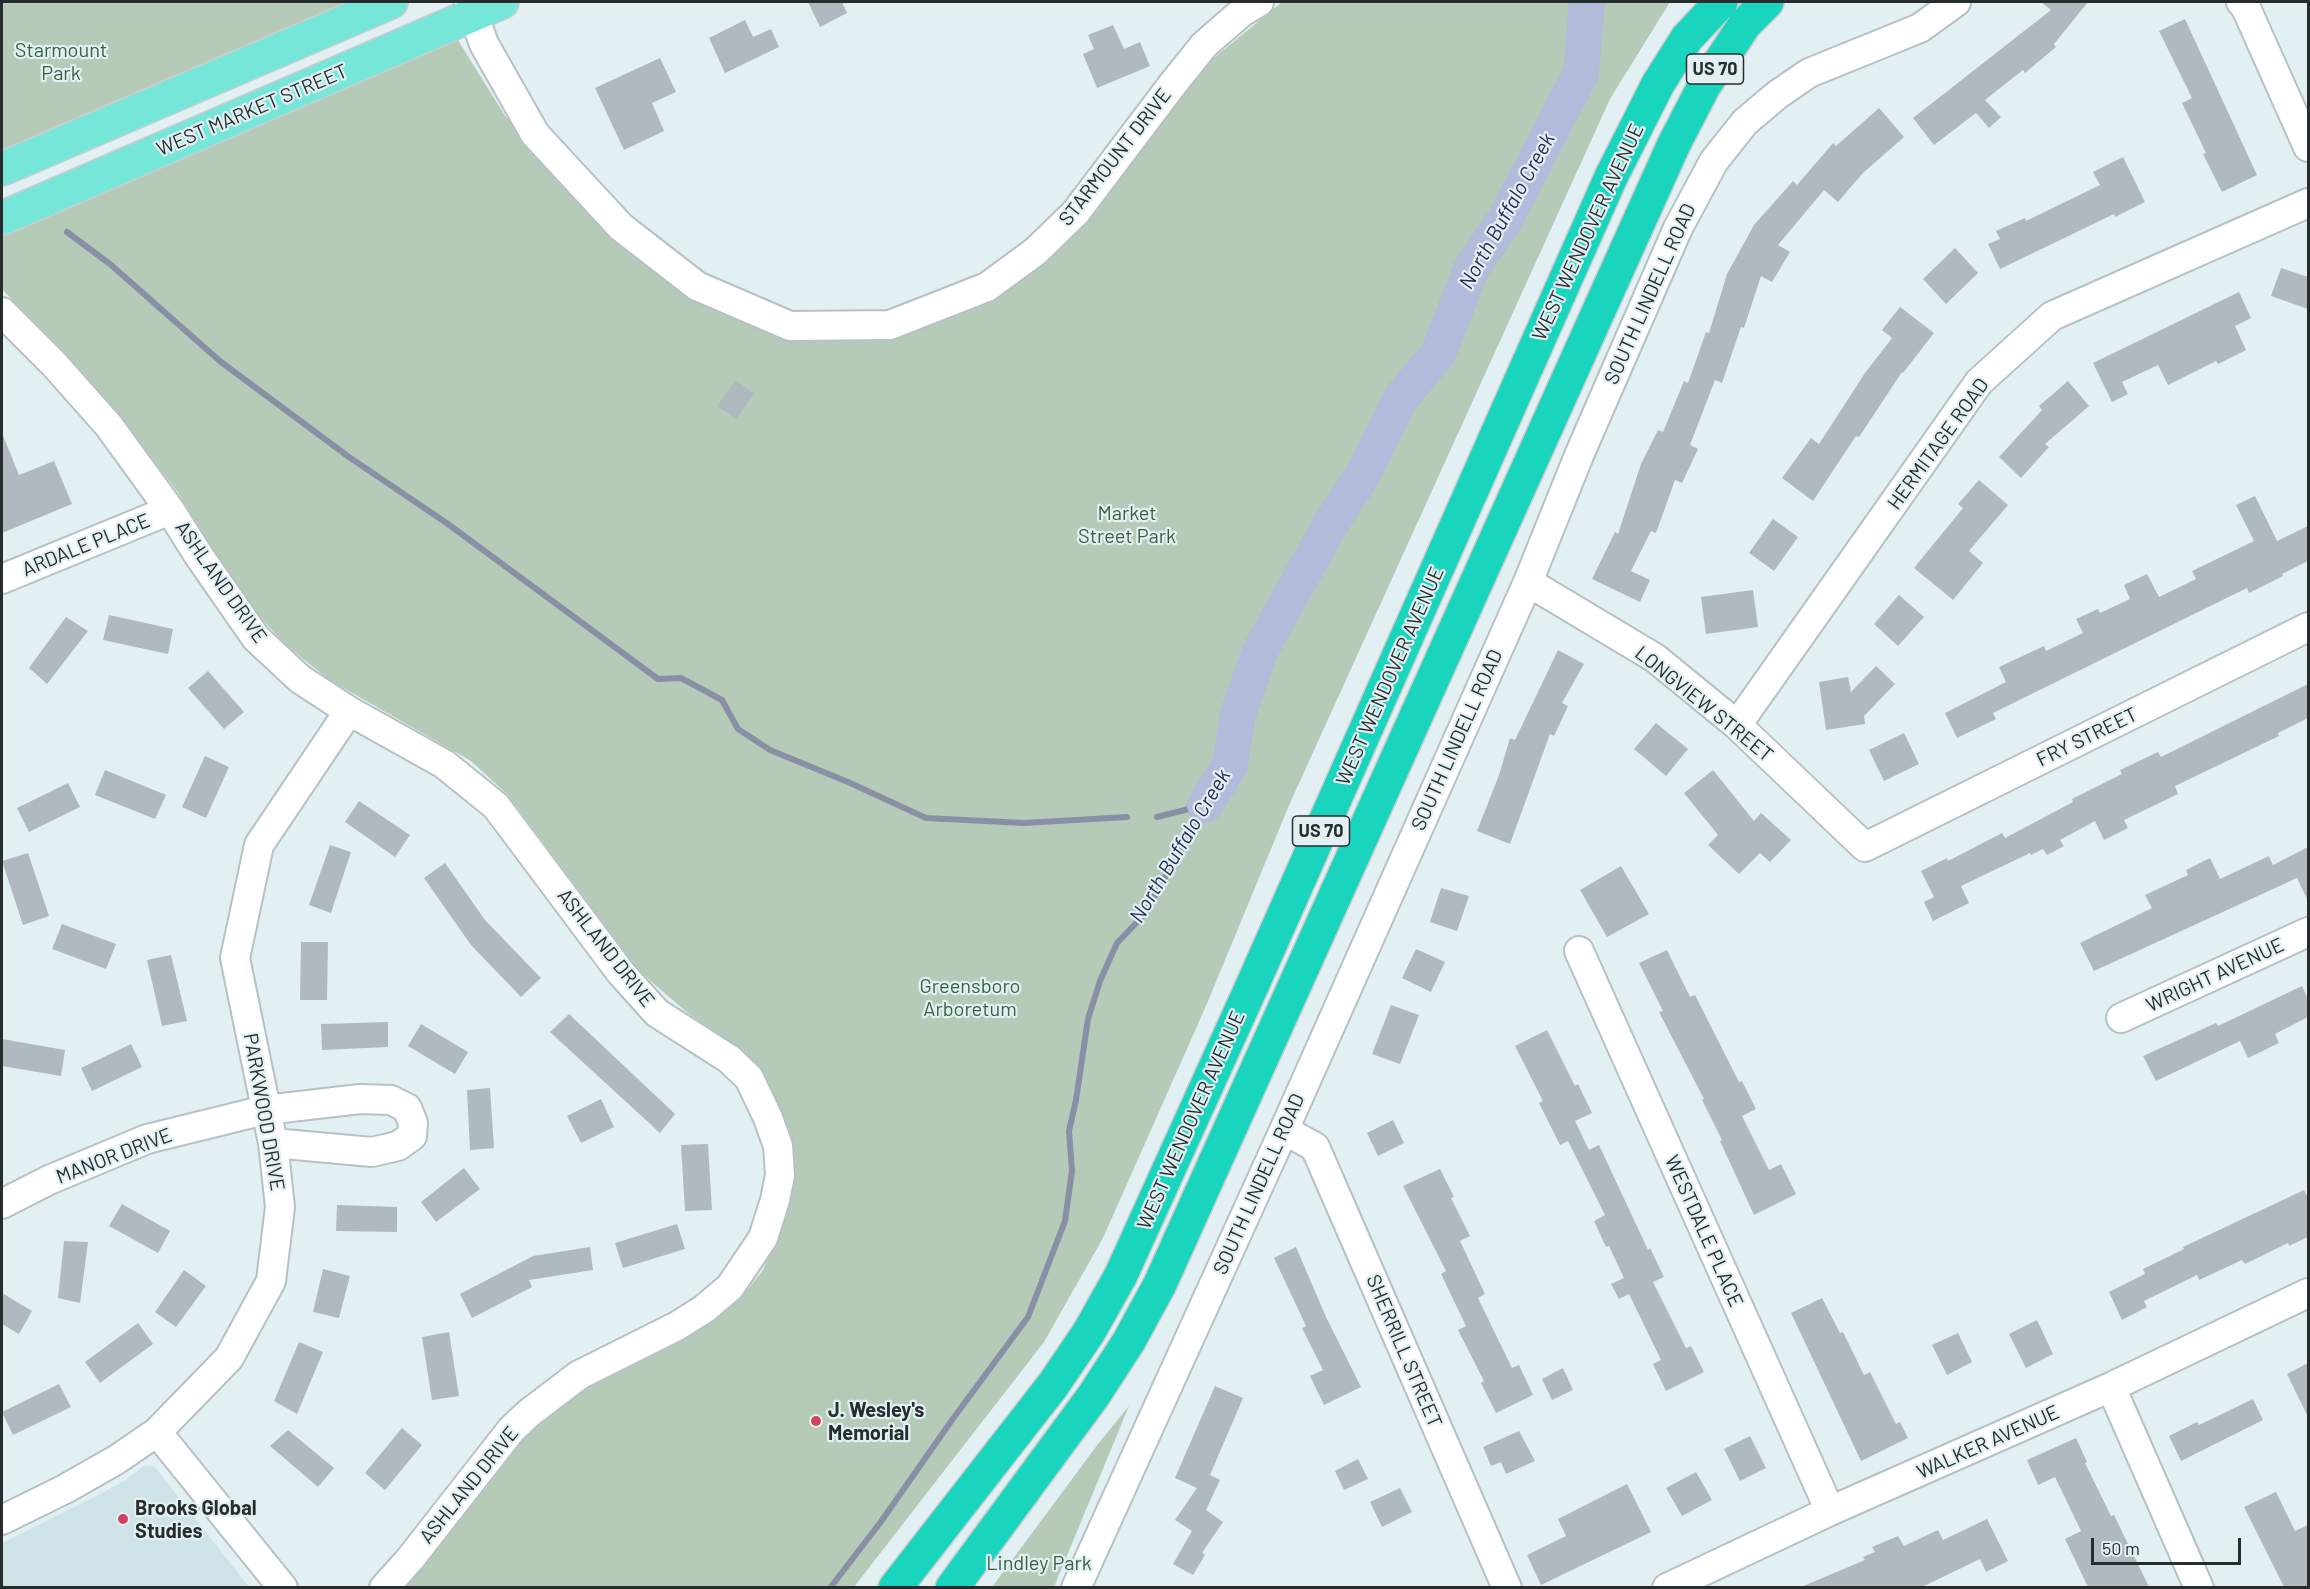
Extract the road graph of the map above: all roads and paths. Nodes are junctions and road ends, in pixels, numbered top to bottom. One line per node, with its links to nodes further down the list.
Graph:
1 (391, 2): 11 (main road)
2 (1259, 2): 8 (street, STARMOUNT DRIVE)
3 (1712, 2): 9 (highway)
4 (1721, 2): 9 (highway, WEST WENDOVER AVENUE / US 70)
5 (1767, 2): 37 (highway, WEST WENDOVER AVENUE / US 70)
6 (1956, 2): 17 (street, SOUTH LINDELL ROAD)
7 (2241, 2): 10 (street)
8 (481, 6): 13 (main road, WEST MARKET STREET)
9 (1687, 38): 36 (highway, WEST WENDOVER AVENUE / US 70)
10 (2308, 147)
11 (2, 169)
12 (2308, 203): 20 (street, HERMITAGE ROAD)
13 (2, 218)
14 (2, 312): 15 (street, ASHLAND DRIVE)
15 (170, 510): 16 (street, ARDALE PLACE); 19 (street, ASHLAND DRIVE)
16 (2, 579)
17 (1528, 582): 20 (street, LONGVIEW STREET); 26 (street, SOUTH LINDELL ROAD)
18 (2308, 627): 21 (street, FRY STREET)
19 (349, 711): 25 (street, PARKWOOD DRIVE); 35 (street, ASHLAND DRIVE)
20 (1737, 724): 21 (street, LONGVIEW STREET)
21 (1865, 847)
22 (2308, 932): 24 (street, WRIGHT AVENUE)
23 (1579, 951): 32 (street, WESTDALE PLACE)
24 (2121, 1018)
25 (265, 1110): 27 (street, PARKWOOD DRIVE); 27 (street, MANOR DRIVE); 28 (street, MANOR DRIVE)
26 (1284, 1130): 38 (street, SOUTH LINDELL ROAD); 39 (street, SHERRILL STREET)
27 (273, 1143): 31 (street, PARKWOOD DRIVE)
28 (2, 1204)
29 (2308, 1293): 30 (street, WALKER AVENUE)
30 (2111, 1387): 32 (street, WALKER AVENUE); 41 (street)
31 (157, 1432): 33 (street, PARKWOOD DRIVE); 34 (street)
32 (1830, 1511): 40 (street, WALKER AVENUE)
33 (2, 1520)
34 (283, 1587)
35 (384, 1587)
36 (895, 1587)
37 (951, 1587)
38 (1076, 1587)
39 (1507, 1587)
40 (1667, 1587)
41 (2199, 1587)

